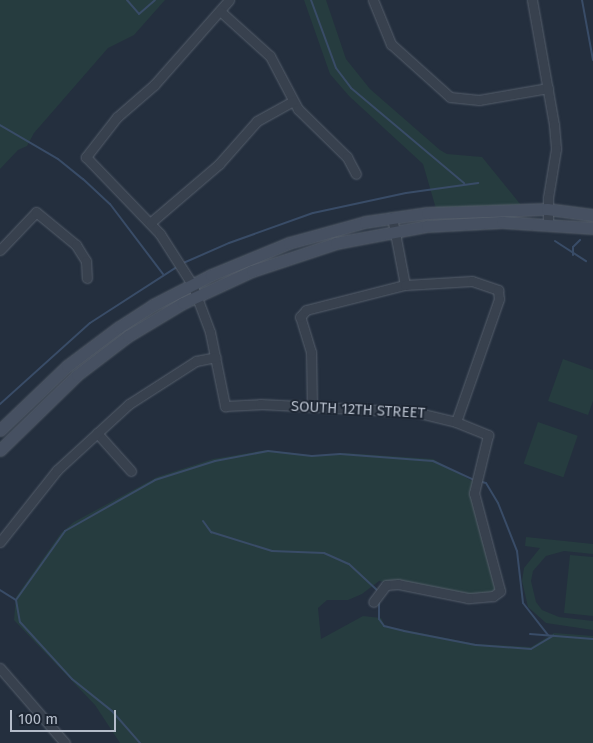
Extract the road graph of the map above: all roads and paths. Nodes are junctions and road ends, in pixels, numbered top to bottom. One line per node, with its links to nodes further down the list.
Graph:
1 (229, 0): 4 (street)
2 (373, 0): 5 (street)
3 (532, 0): 5 (street)
4 (220, 11): 6 (street); 11 (street)
5 (548, 88): 8 (street)
6 (293, 102): 7 (street); 11 (street)
7 (356, 174)
8 (547, 209): 9 (street); 10 (street); 12 (street)
9 (593, 214)
10 (392, 217): 14 (street); 17 (street)
11 (150, 223): 17 (street)
12 (548, 224): 13 (street); 14 (street)
13 (593, 228)
14 (395, 230): 18 (street); 19 (street)
15 (0, 250): 16 (street)
16 (87, 278)
17 (192, 284): 19 (street); 20 (street)
18 (405, 285): 23 (street); 24 (street)
19 (197, 296): 21 (street); 22 (street)
20 (80, 356): 22 (street); 25 (street)
21 (216, 356): 23 (street, SOUTH 12TH STREET); 26 (street)
22 (87, 367): 27 (street)
23 (312, 407): 24 (street, SOUTH 12TH STREET)
24 (456, 422): 30 (street, SOUTH 12TH STREET)
25 (0, 430)
26 (96, 433): 28 (street); 29 (street)
27 (0, 450)
28 (131, 471)
29 (0, 542)
30 (374, 602)
31 (0, 668): 32 (street)
32 (65, 743)

